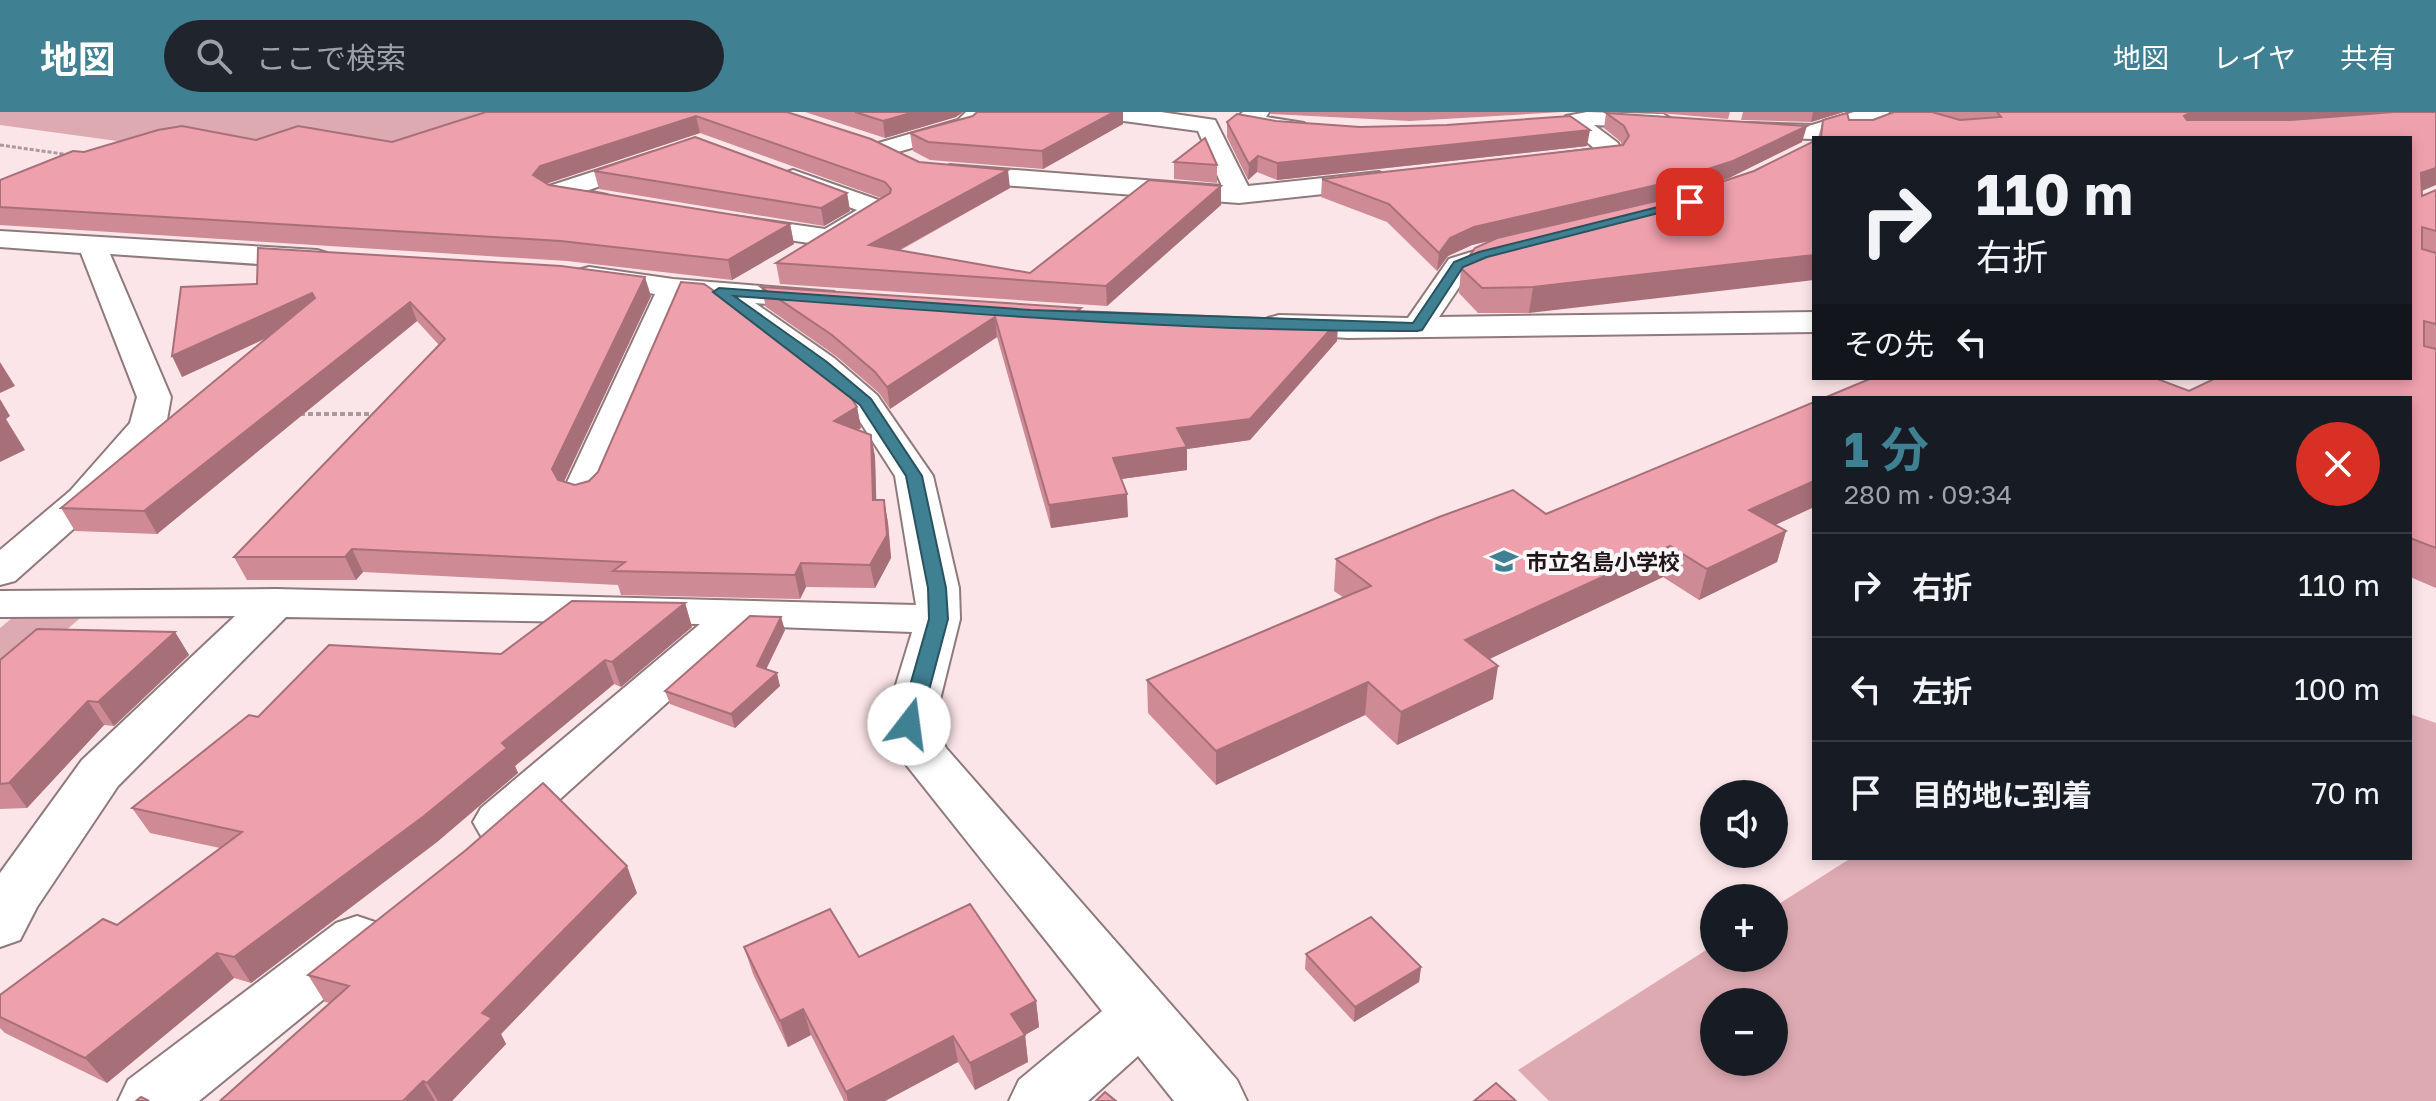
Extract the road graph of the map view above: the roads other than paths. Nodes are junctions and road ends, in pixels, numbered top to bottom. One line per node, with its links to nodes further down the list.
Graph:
1 (979, 112): 15 (street)
2 (1109, 112): 15 (street)
3 (1258, 112): 9 (street)
4 (1889, 116): 8 (street); 10 (street)
5 (1583, 117): 6 (street); 7 (street); 12 (street)
6 (1681, 123)
7 (1544, 124)
8 (1729, 128)
9 (1319, 130)
10 (1847, 136)
11 (685, 148): 16 (street)
12 (1533, 163)
13 (774, 171): 18 (street)
14 (1409, 176): 15 (street)
15 (1239, 195)
16 (631, 207)
17 (707, 220): 18 (street)
18 (829, 238): 25 (street)
19 (0, 239): 21 (street)
20 (1544, 240): 29 (street)
21 (92, 245): 22 (street); 31 (street)
22 (341, 260)
23 (553, 272): 24 (street)
24 (673, 288): 25 (street); 30 (street)
25 (729, 292): 26 (street); 35 (street)
26 (846, 301)
27 (1812, 322): 29 (street)
28 (1252, 324): 29 (street)
29 (1417, 327)
30 (582, 493)
31 (0, 572)
32 (276, 602): 33 (street); 34 (street); 38 (street)
33 (0, 604)
34 (742, 611): 35 (street); 36 (street)
35 (938, 619): 39 (street)
36 (458, 859)
37 (397, 907): 40 (street)
38 (0, 924)
39 (1141, 1015): 41 (street); 42 (street)
40 (151, 1101)
41 (1042, 1101)
42 (1214, 1101)

